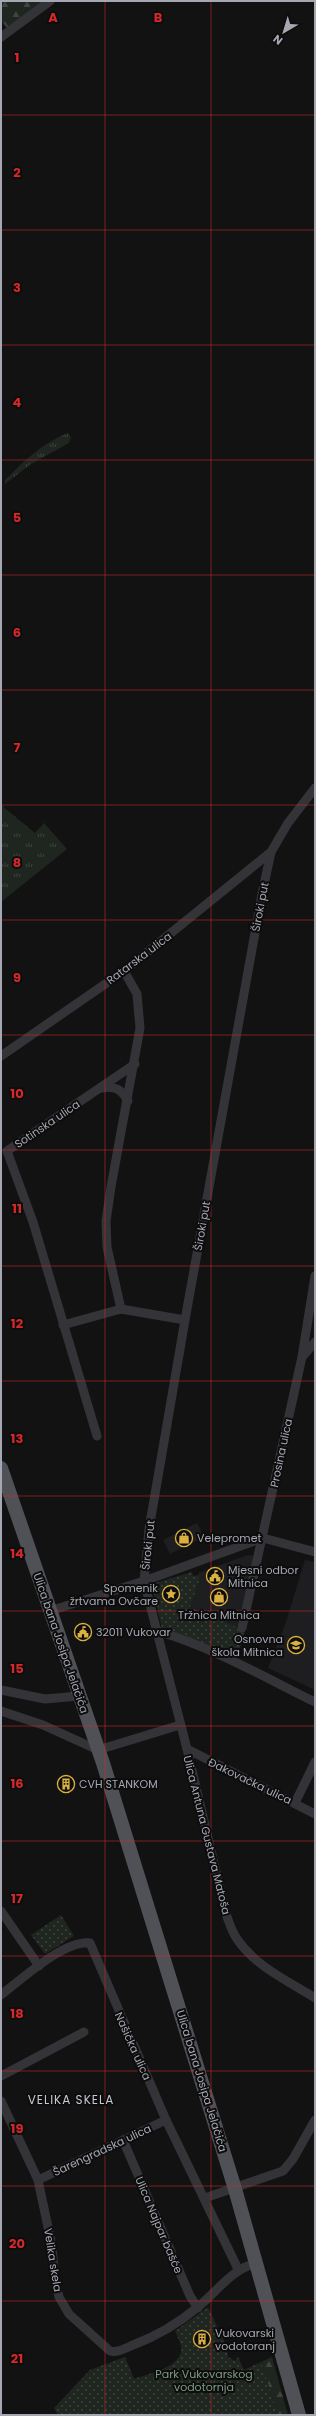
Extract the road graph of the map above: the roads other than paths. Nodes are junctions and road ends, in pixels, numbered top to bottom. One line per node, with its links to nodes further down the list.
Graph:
1 (50, 1): 2 (street)
2 (1, 37)
3 (315, 788): 4 (street, Široki put)
4 (271, 852): 5 (street, Ratarska ulica); 12 (street, Široki put)
5 (124, 971): 6 (street, Ratarska ulica); 7 (street)
6 (1, 1056)
7 (135, 1064): 8 (street, Sotinska ulica); 9 (street)
8 (99, 1089): 9 (street); 13 (street, Sotinska ulica)
9 (128, 1101): 11 (street)
10 (315, 1276): 15 (street, Prosina ulica)
11 (121, 1309): 12 (street); 13 (street)
12 (185, 1320): 20 (street, Široki put)
13 (63, 1326): 16 (street, Sotinska ulica)
14 (315, 1342): 15 (street)
15 (302, 1357): 18 (street, Prosina ulica)
16 (97, 1436)
17 (1, 1468): 21 (main road, Ulica bana Josipa Jelačića)
18 (263, 1538): 19 (street); 20 (street); 22 (street, Prosina ulica)
19 (315, 1552)
20 (144, 1581): 21 (street, Široki put); 23 (street)
21 (50, 1611): 25 (main road, Ulica bana Josipa Jelačića)
22 (242, 1628)
23 (158, 1631): 26 (street); 28 (street)
24 (1, 1690): 25 (street)
25 (79, 1696): 30 (main road, Ulica bana Josipa Jelačića)
26 (315, 1702)
27 (1, 1711): 30 (street)
28 (180, 1725): 29 (street); 30 (street)
29 (187, 1749): 32 (street, Đakovačka ulica); 37 (street, Ulica Antuna Gustava Matoša)
30 (98, 1750): 45 (main road, Ulica bana Josipa Jelačića)
31 (315, 1762): 32 (street)
32 (295, 1803): 33 (street, Đakovačka ulica)
33 (315, 1814)
34 (1, 1911): 35 (street)
35 (39, 1966): 36 (street); 41 (street, Našička ulica)
36 (1, 1995)
37 (315, 1998)
38 (84, 2032): 39 (street)
39 (1, 2076)
40 (1, 2101): 44 (street, Velika skela)
41 (166, 2120): 43 (street, Šarengradska ulica); 46 (street, Našička ulica)
42 (315, 2120): 45 (street)
43 (123, 2140): 44 (street, Šarengradska ulica); 49 (street, Ulica Najpar bašće)
44 (38, 2180): 49 (street, Velika skela)
45 (235, 2189): 46 (street); 47 (main road, Ulica bana Josipa Jelačića)
46 (204, 2198): 48 (street, Našička ulica)
47 (257, 2263): 48 (street, Velika skela); 50 (main road, Ulica bana Josipa Jelačića)
48 (238, 2269): 49 (street, Velika skela)
49 (198, 2308)
50 (299, 2415)

